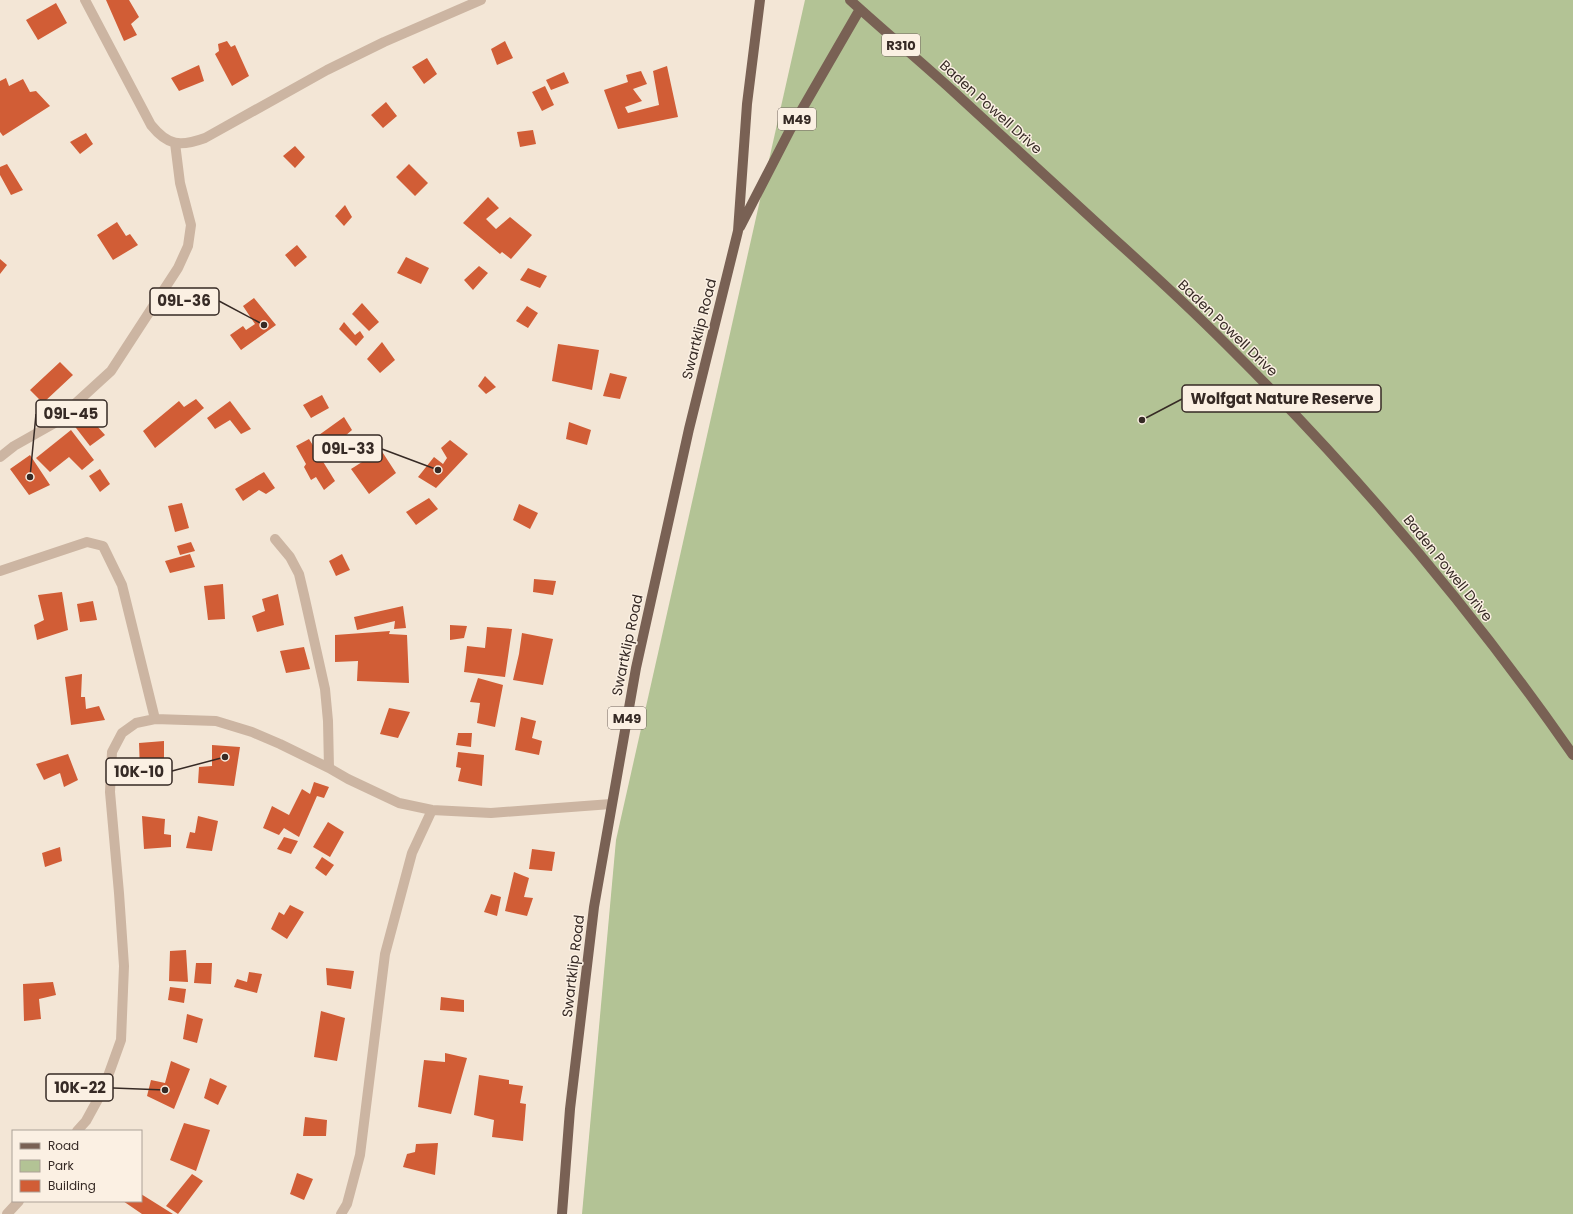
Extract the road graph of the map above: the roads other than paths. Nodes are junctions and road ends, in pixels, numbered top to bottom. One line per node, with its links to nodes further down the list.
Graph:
1 (85, 0): 6 (street)
2 (482, 0): 6 (street)
3 (760, 0): 7 (main road, Swartklip Road / M49)
4 (850, 0): 5 (main road, Baden Powell Drive / R310)
5 (860, 9): 7 (main road, Swartklip Road / M49); 12 (main road, Baden Powell Drive / R310)
6 (175, 143): 8 (street)
7 (738, 231): 14 (main road, Swartklip Road / M49)
8 (0, 457)
9 (275, 538): 13 (street)
10 (0, 571): 11 (street)
11 (155, 719): 13 (street); 16 (street)
12 (1573, 755)
13 (329, 768): 15 (street)
14 (612, 804): 15 (street); 20 (main road, Swartklip Road / M49)
15 (432, 810): 19 (street)
16 (78, 1130)
17 (18, 1202): 18 (street)
18 (7, 1214)
19 (341, 1214)
20 (562, 1214)

